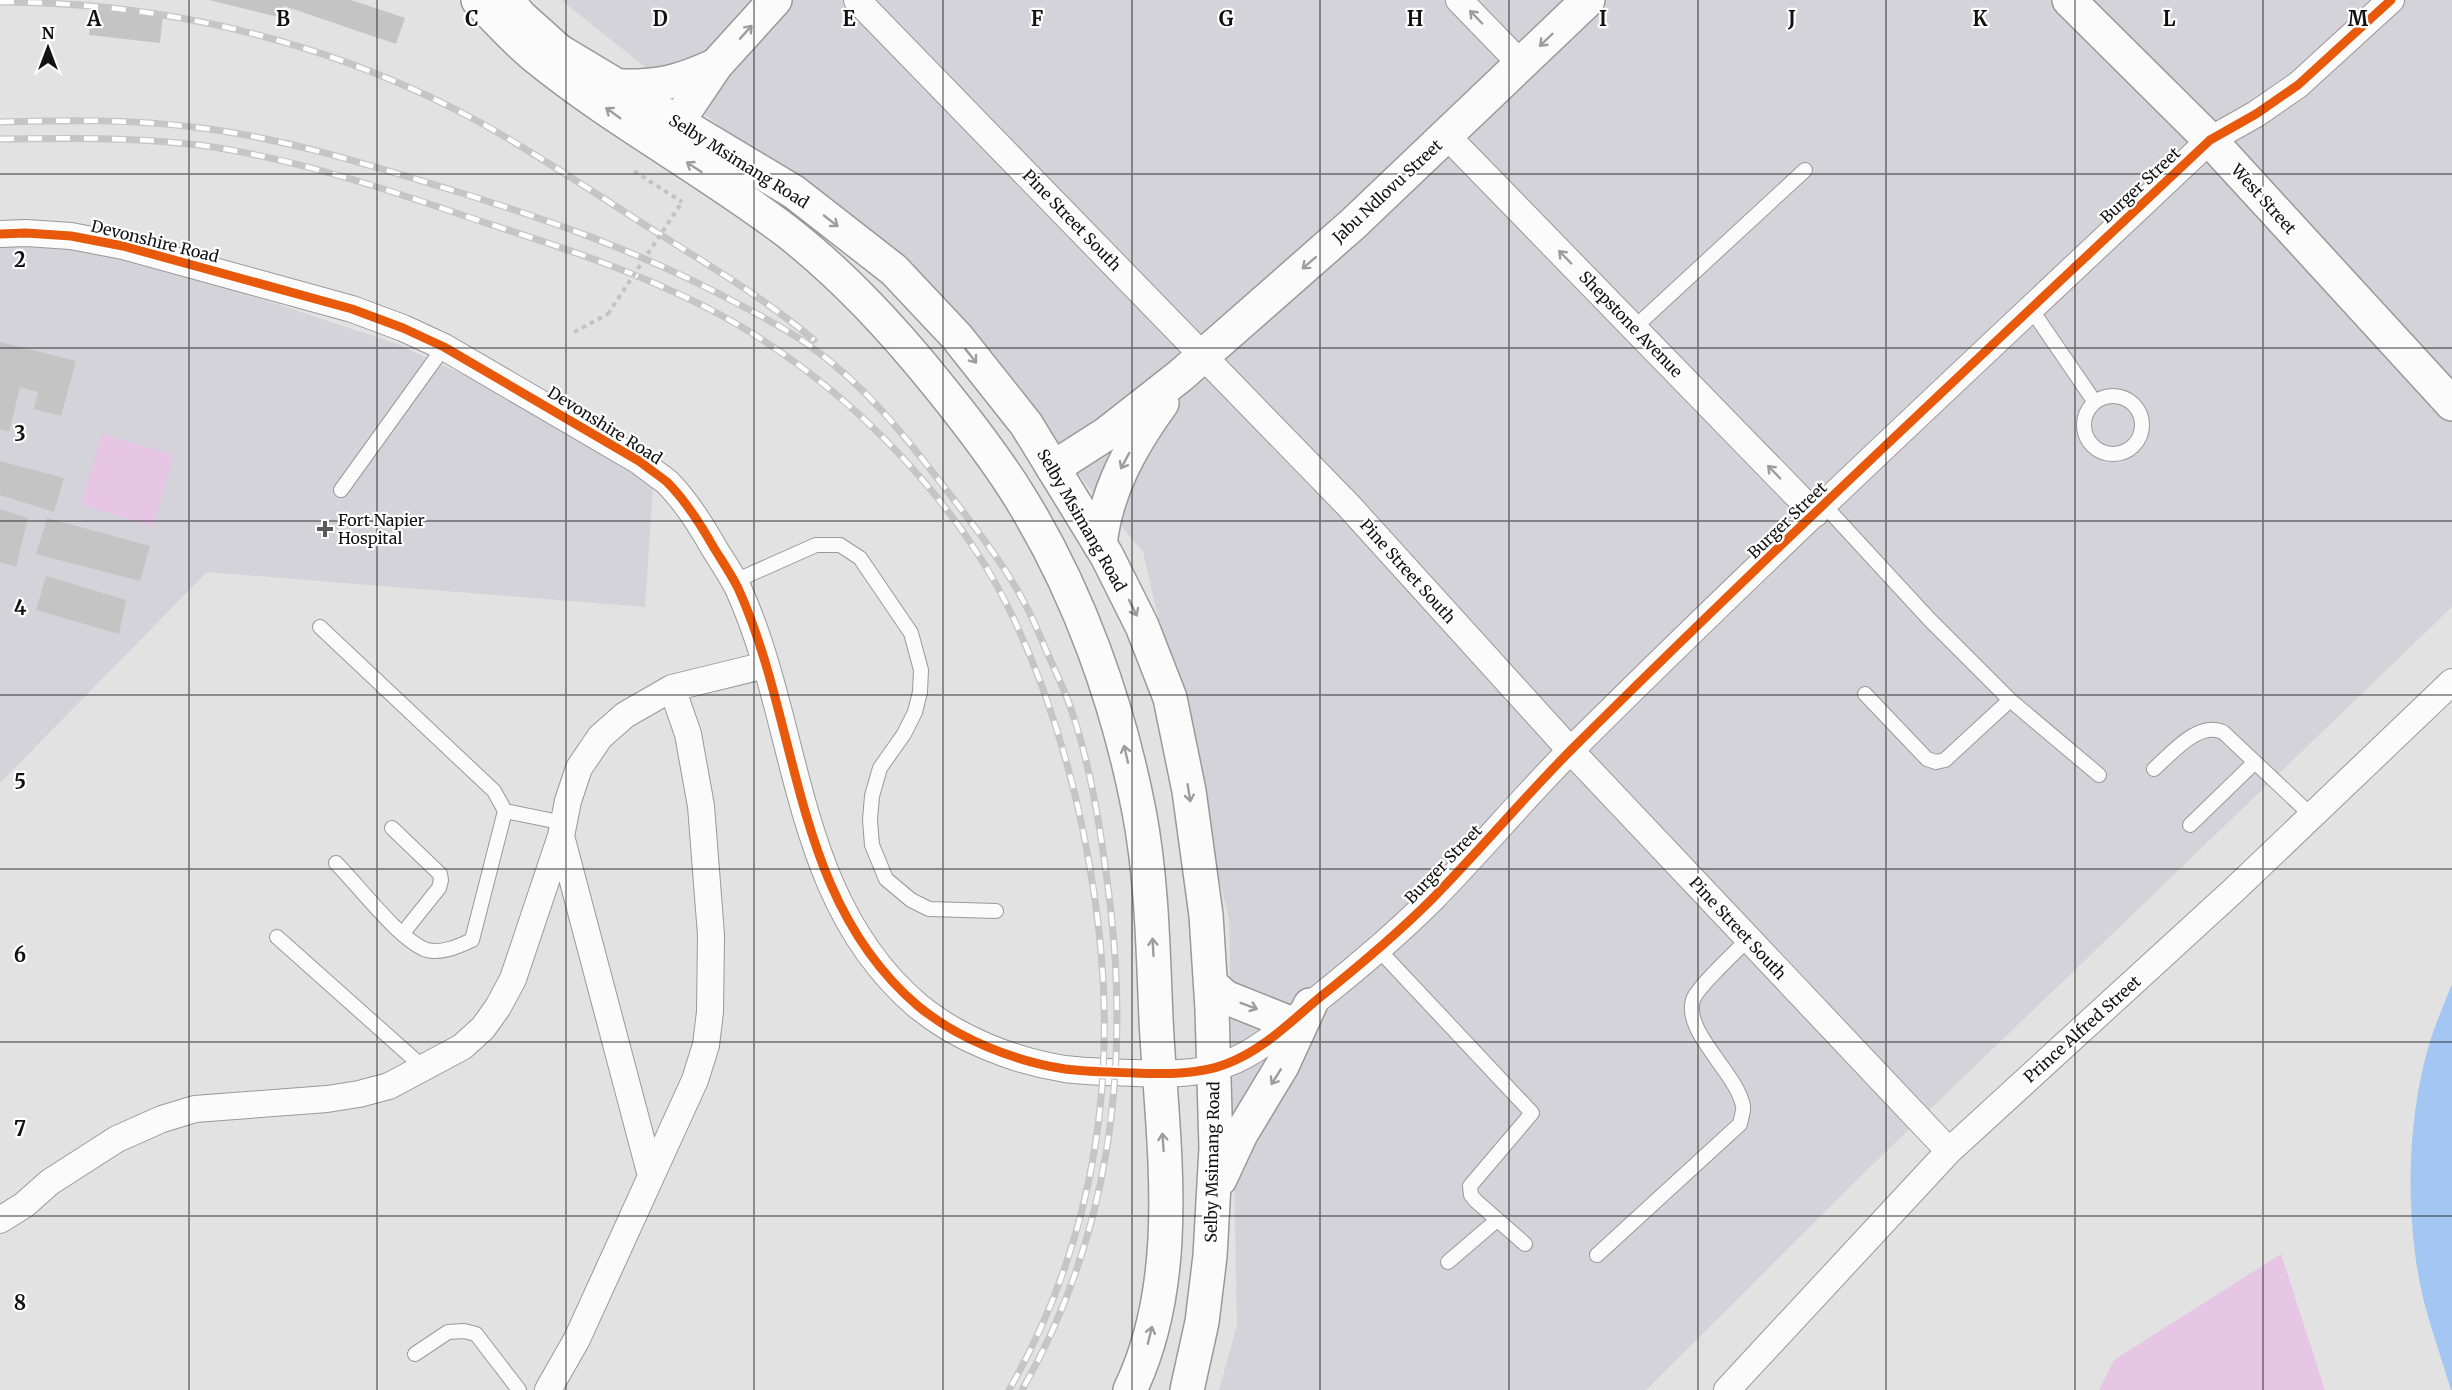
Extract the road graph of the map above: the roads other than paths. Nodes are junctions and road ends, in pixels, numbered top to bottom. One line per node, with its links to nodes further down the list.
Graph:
1 (478, 0): 12 (main road, Selby Msimang Road, one-way to 1)
2 (507, 0): 11 (main road, Selby Msimang Road)
3 (775, 0): 10 (main road, one-way to 3)
4 (857, 0): 20 (street, Pine Street South)
5 (1460, 0): 9 (street, one-way to 5)
6 (1588, 0): 9 (main road, Jabu Ndlovu Street, one-way to 9)
7 (2069, 0): 14 (main road, West Street)
8 (2391, 0): 14 (street, Burger Street)
9 (1521, 64): 13 (main road, Jabu Ndlovu Street)
10 (716, 65): 11 (main road); 12 (main road)
11 (618, 86): 12 (main road, Selby Msimang Road)
12 (669, 134): 23 (main road, Selby Msimang Road, one-way to 23); 53 (main road, Selby Msimang Road, one-way to 12)
13 (1446, 135): 18 (street, Shepstone Avenue, one-way to 13); 20 (main road, Jabu Ndlovu Street, one-way to 20)
14 (2210, 140): 17 (street, Burger Street); 22 (main road, West Street)
15 (1805, 170): 18 (lane)
16 (0, 234): 19 (street, Devonshire Road)
17 (2031, 309): 21 (lane); 25 (street, Burger Street)
18 (1634, 328): 25 (street, Shepstone Avenue, one-way to 18)
19 (444, 347): 24 (lane); 27 (street, Devonshire Road)
20 (1191, 366): 23 (main road, Jabu Ndlovu Street); 26 (main road, Jabu Ndlovu Street, one-way to 26); 34 (street, Pine Street South)
21 (2094, 401): 21 (lane)
22 (2452, 405)
23 (1053, 468): 26 (main road, Selby Msimang Road)
24 (341, 490)
25 (1819, 509): 33 (lane); 34 (street, Burger Street)
26 (1100, 544): 49 (main road, Selby Msimang Road, one-way to 49)
27 (735, 581): 29 (street, Devonshire Road); 44 (lane)
28 (320, 627): 38 (lane)
29 (766, 665): 31 (street); 53 (street, Devonshire Road)
30 (2452, 682): 39 (street, Prince Alfred Street)
31 (672, 688): 42 (street); 55 (street)
32 (1865, 694): 33 (lane)
33 (2010, 700): 37 (lane)
34 (1570, 751): 47 (street, Pine Street South); 48 (street, Burger Street)
35 (2255, 762): 36 (lane); 39 (lane); 40 (lane)
36 (2154, 769)
37 (2100, 775)
38 (505, 811): 42 (lane); 45 (lane)
39 (2311, 815): 54 (street, Prince Alfred Street)
40 (2190, 825)
41 (392, 828): 45 (lane)
42 (562, 830): 52 (street); 55 (street)
43 (336, 863): 45 (lane)
44 (996, 911)
45 (403, 933)
46 (277, 937): 52 (lane)
47 (1748, 939): 54 (street, Pine Street South); 60 (lane)
48 (1379, 950): 50 (street, Burger Street); 58 (lane)
49 (1210, 984): 50 (main road, one-way to 50); 51 (main road, Selby Msimang Road)
50 (1300, 1014): 51 (street, Burger Street); 56 (main road, one-way to 56)
51 (1214, 1068): 53 (street, Burger Street); 56 (main road, Selby Msimang Road)
52 (425, 1069): 57 (street)
53 (1159, 1074): 65 (main road, Selby Msimang Road, one-way to 53)
54 (1949, 1151): 67 (street, Prince Alfred Street)
55 (651, 1176): 64 (street)
56 (1213, 1198): 66 (main road, Selby Msimang Road)
57 (0, 1220)
58 (1497, 1220): 59 (lane); 61 (lane)
59 (1525, 1244)
60 (1597, 1255)
61 (1448, 1262)
62 (415, 1354): 63 (lane)
63 (519, 1390)
64 (548, 1390)
65 (1130, 1390)
66 (1187, 1390)
67 (1727, 1390)

